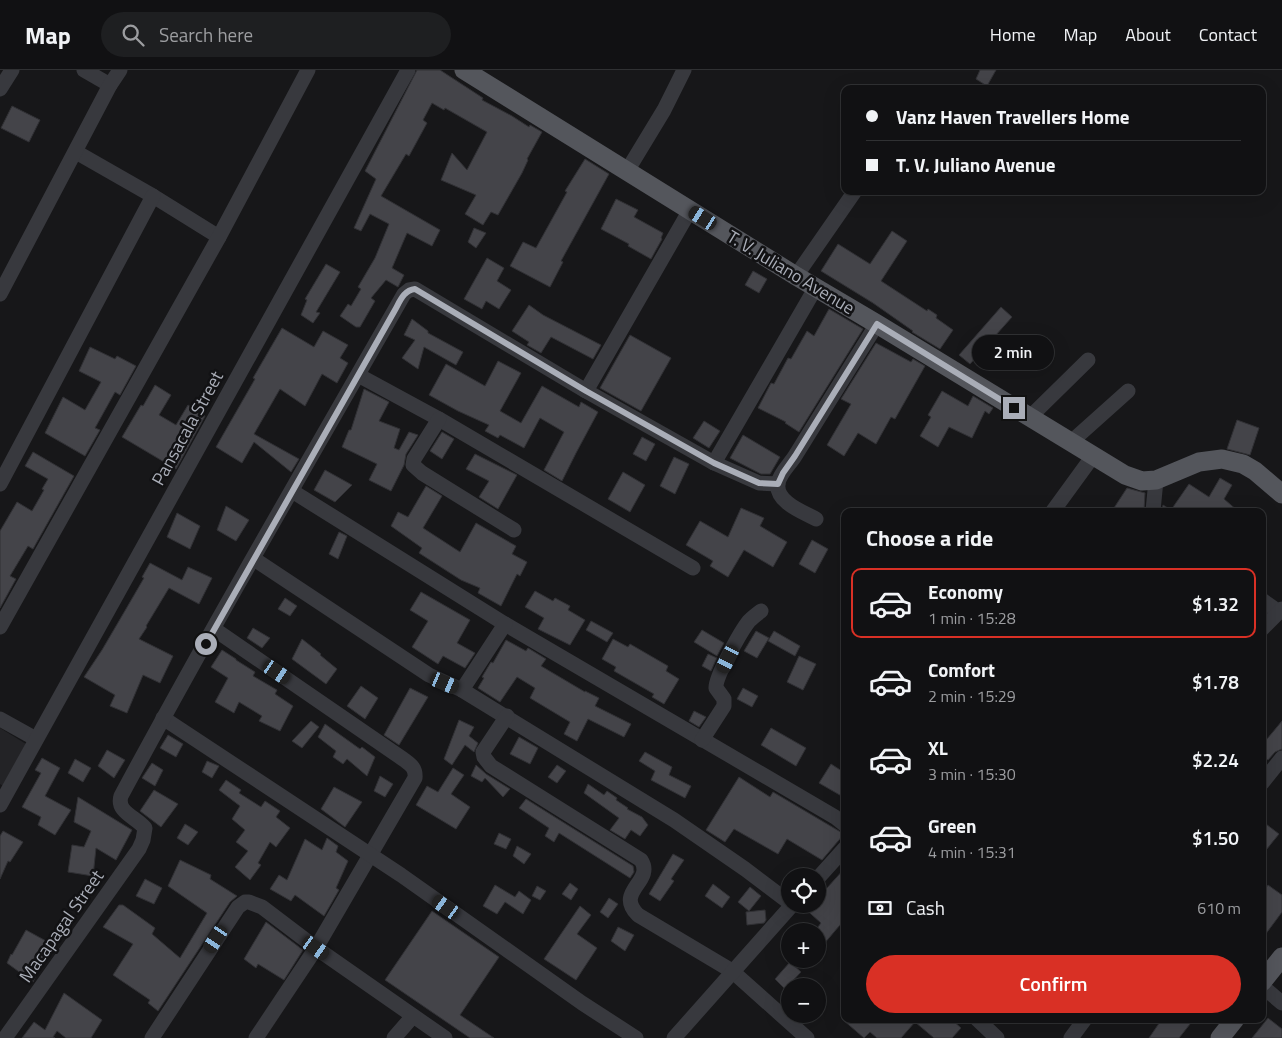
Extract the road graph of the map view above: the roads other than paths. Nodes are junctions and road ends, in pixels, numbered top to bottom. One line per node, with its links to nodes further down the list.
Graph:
1 (12, 70): 9 (street)
2 (84, 70): 8 (street)
3 (120, 70): 8 (street)
4 (308, 70): 15 (street)
5 (408, 70): 51 (street, Pansacala Street)
6 (464, 70): 11 (main road, T. V. Juliano Avenue)
7 (684, 70): 11 (street)
8 (110, 85): 10 (street)
9 (0, 89)
10 (76, 152): 13 (street); 18 (street)
11 (627, 171): 14 (main road, T. V. Juliano Avenue)
12 (852, 195): 16 (street)
13 (153, 196): 15 (street); 30 (street)
14 (690, 210): 16 (main road, T. V. Juliano Avenue); 23 (street)
15 (219, 237): 45 (street)
16 (796, 276): 17 (main road, T. V. Juliano Avenue)
17 (816, 287): 19 (main road, T. V. Juliano Avenue); 28 (street)
18 (0, 294)
19 (877, 324): 24 (main road, T. V. Juliano Avenue); 31 (street)
20 (1088, 360): 24 (street)
21 (358, 375): 23 (street); 25 (street); 32 (street)
22 (1128, 390): 26 (street)
23 (586, 391): 28 (street)
24 (1030, 417): 26 (main road, T. V. Juliano Avenue)
25 (439, 419): 37 (street); 39 (street)
26 (1071, 442): 27 (main road, T. V. Juliano Avenue)
27 (1093, 456): 29 (main road, T. V. Juliano Avenue); 34 (street)
28 (714, 463): 31 (street)
29 (1156, 480): 33 (main road, T. V. Juliano Avenue); 35 (street)
30 (0, 484)
31 (778, 484): 36 (street)
32 (292, 491): 38 (street); 43 (street)
33 (1282, 494)
34 (1055, 508)
35 (1153, 508)
36 (816, 519)
37 (514, 530)
38 (254, 559): 46 (street); 47 (street)
39 (693, 568)
40 (1266, 602): 42 (street)
41 (761, 611): 52 (street)
42 (1281, 611): 44 (street)
43 (504, 624): 47 (street); 52 (street)
44 (1266, 625)
45 (0, 627)
46 (214, 630): 49 (street); 58 (street)
47 (462, 690): 48 (street)
48 (507, 716): 60 (street); 64 (street)
49 (163, 718): 58 (street); 72 (street, Macapagal Street)
50 (0, 719): 51 (street)
51 (36, 739): 55 (street, Pansacala Street)
52 (702, 740): 56 (street)
53 (1282, 758): 54 (street)
54 (1266, 778)
55 (0, 805)
56 (841, 822)
57 (841, 852): 59 (street)
58 (370, 854): 62 (street); 77 (street)
59 (826, 869)
60 (781, 896)
61 (783, 913): 64 (street)
62 (316, 948): 68 (street); 73 (street); 74 (street)
63 (1282, 957): 65 (main road)
64 (732, 971): 78 (street); 79 (street)
65 (1266, 979)
66 (1266, 988): 67 (street)
67 (1282, 1003)
68 (412, 1016): 75 (street); 76 (street)
69 (981, 1023): 80 (street)
70 (1082, 1023): 81 (street)
71 (1232, 1023): 82 (main road)
72 (5, 1038)
73 (152, 1038)
74 (256, 1038)
75 (394, 1038)
76 (445, 1038)
77 (636, 1038)
78 (674, 1038)
79 (807, 1038)
80 (997, 1038)
81 (1071, 1038)
82 (1220, 1038)

